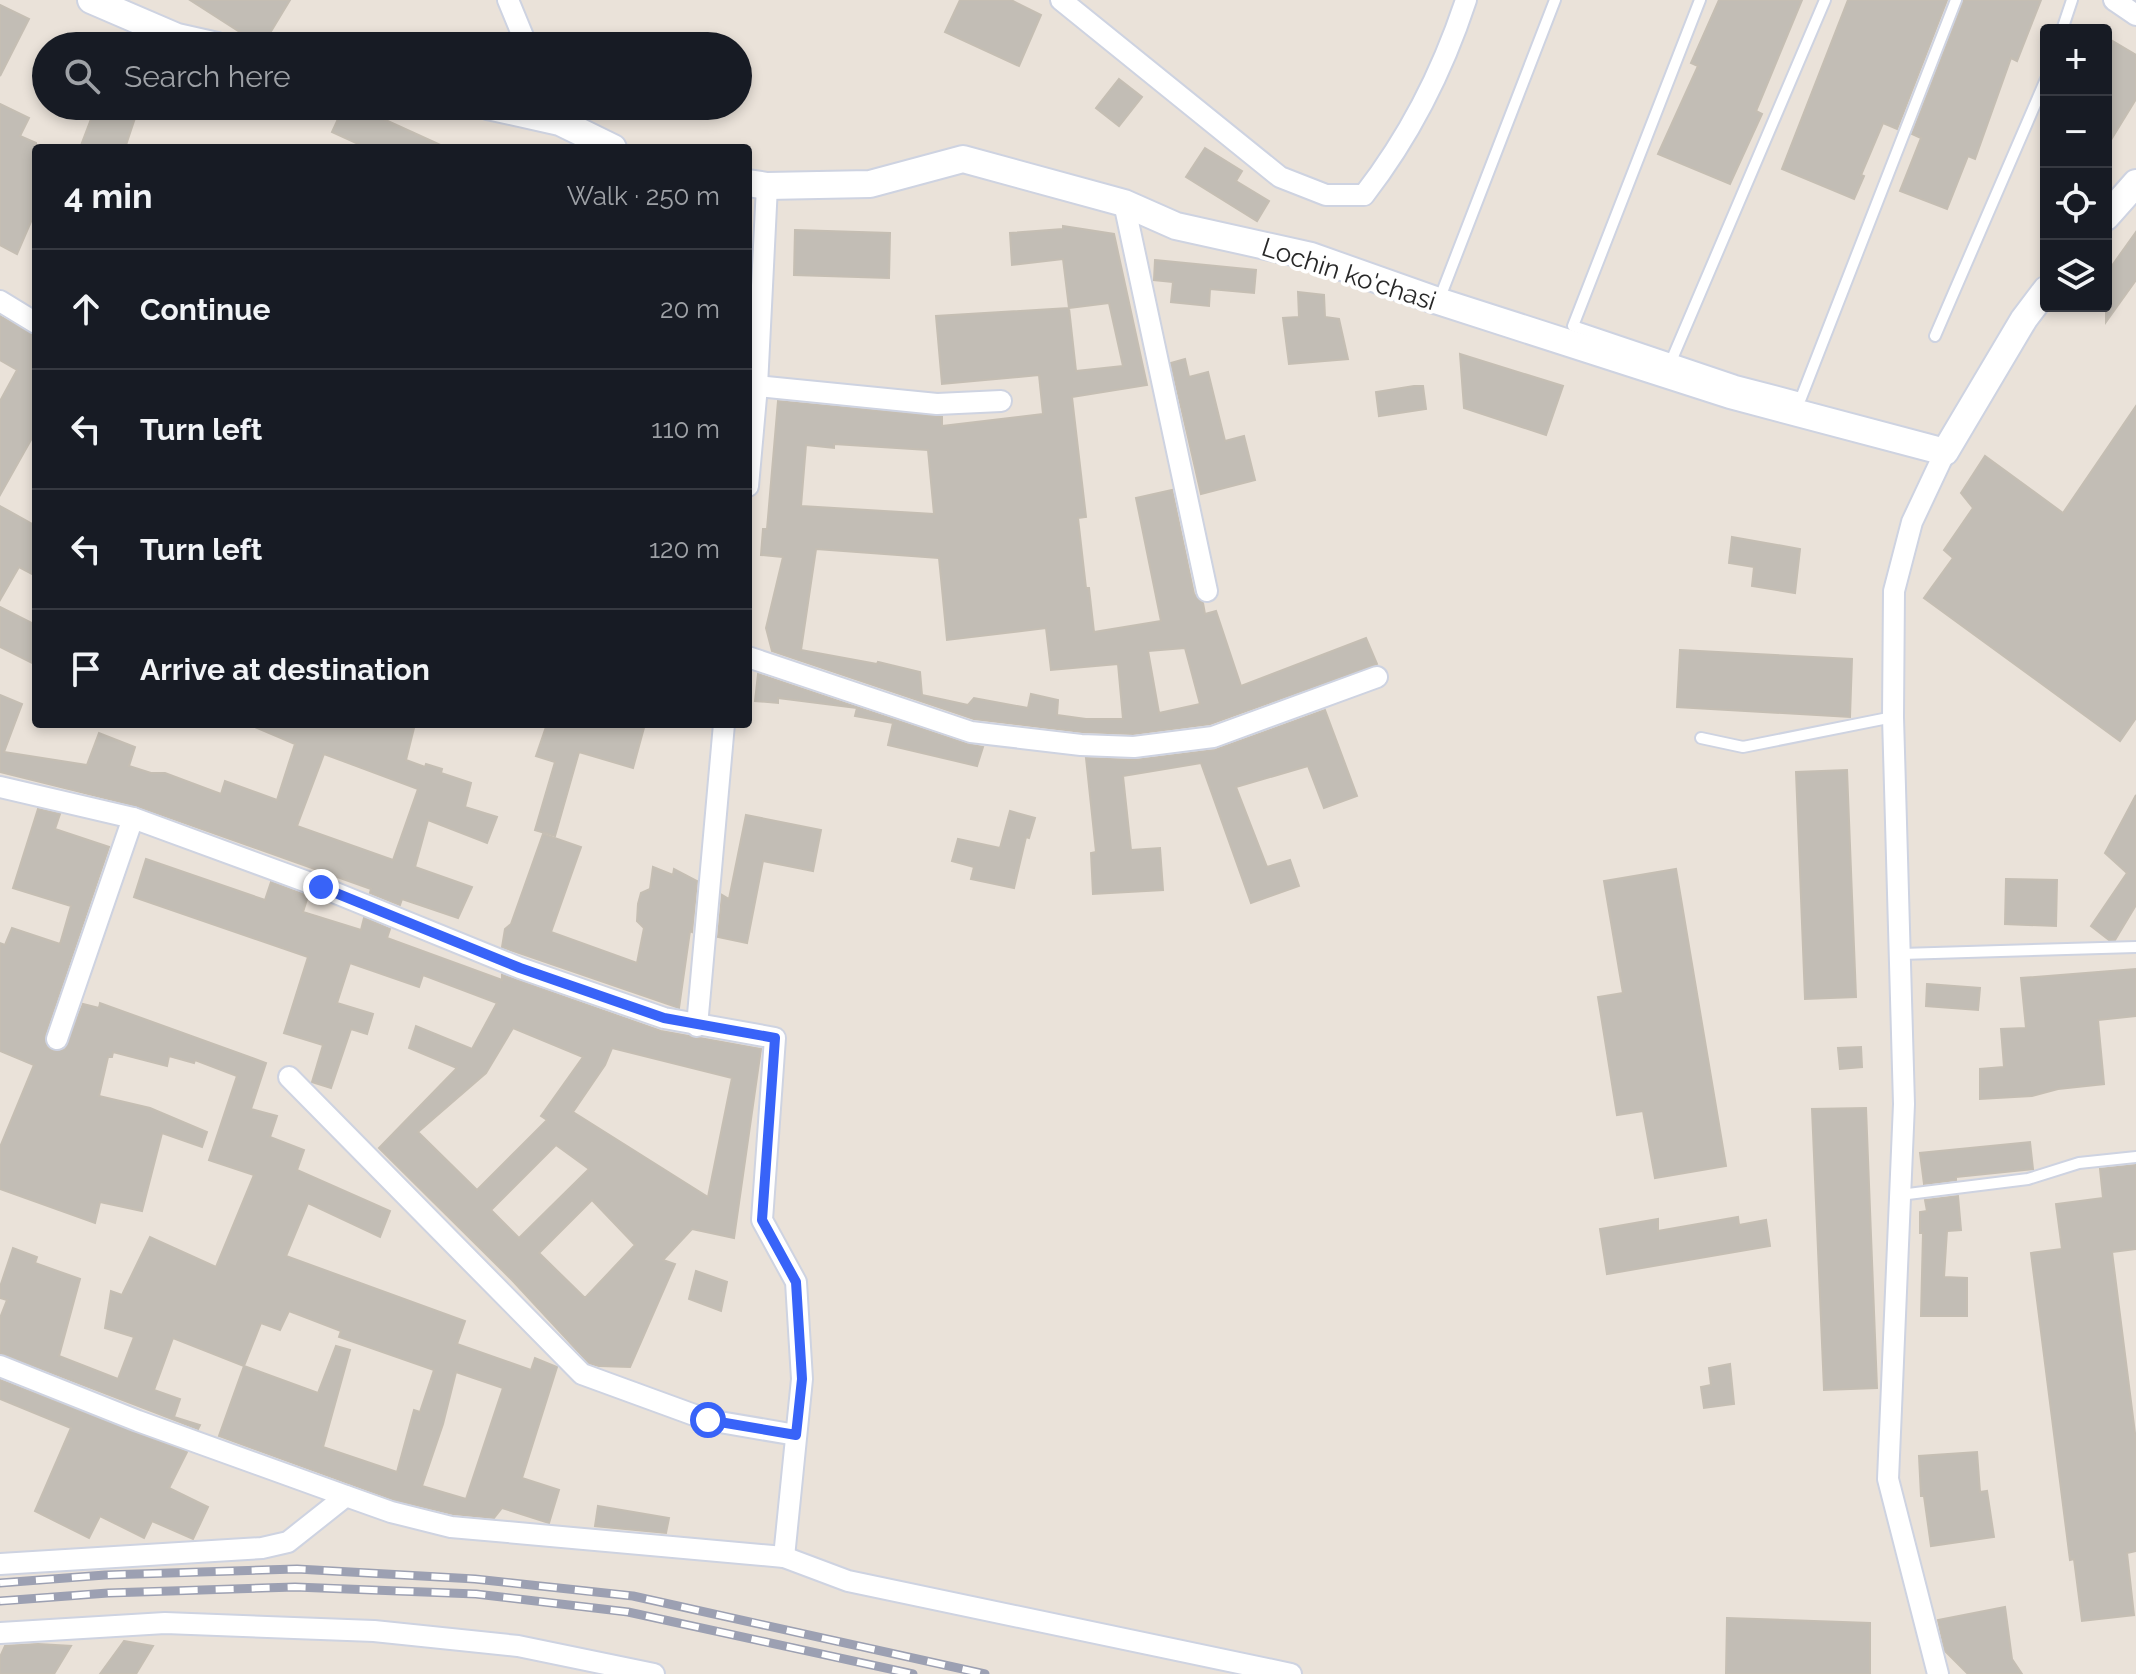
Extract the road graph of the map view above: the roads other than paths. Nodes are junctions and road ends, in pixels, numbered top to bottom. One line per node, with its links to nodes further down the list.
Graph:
1 (91, 0): 13 (street)
2 (508, 0): 14 (street)
3 (1061, 0): 4 (street)
4 (1466, 0)
5 (1555, 0): 24 (lane)
6 (1700, 0): 27 (lane)
7 (1825, 0): 27 (lane)
8 (1956, 0): 27 (lane)
9 (2072, 0): 12 (lane)
10 (2114, 0): 11 (street)
11 (2136, 15)
12 (2064, 24)
13 (165, 32)
14 (521, 32)
15 (2040, 93): 26 (lane)
16 (567, 120): 17 (street)
17 (606, 144)
18 (2136, 183): 21 (street)
19 (757, 184): 20 (street, Lochin ko'chasi); 28 (street)
20 (1124, 203): 24 (street, Lochin ko'chasi); 32 (street)
21 (2112, 210)
22 (2040, 298): 31 (street)
23 (0, 301): 25 (street)
24 (1438, 301): 31 (street, Lochin ko'chasi)
25 (32, 321)
26 (1935, 336)
27 (1672, 359)
28 (757, 386): 29 (street); 30 (street)
29 (1001, 401)
30 (752, 442)
31 (1945, 452): 35 (street)
32 (1207, 591)
33 (752, 658): 34 (street)
34 (1377, 677)
35 (1893, 717): 37 (lane); 41 (street)
36 (724, 728): 42 (street)
37 (1701, 738)
38 (0, 787): 39 (street)
39 (133, 818): 42 (street); 43 (street)
40 (2136, 947): 41 (lane)
41 (1901, 954): 46 (street)
42 (697, 1026): 48 (street)
43 (57, 1039)
44 (289, 1077): 48 (street)
45 (2136, 1157): 46 (lane)
46 (1900, 1195): 55 (street)
47 (0, 1366): 49 (street)
48 (796, 1435): 50 (street)
49 (346, 1496): 50 (street); 51 (street)
50 (784, 1557): 54 (street)
51 (0, 1564)
52 (0, 1633): 53 (street)
53 (654, 1674)
54 (1291, 1674)
55 (1938, 1674)

